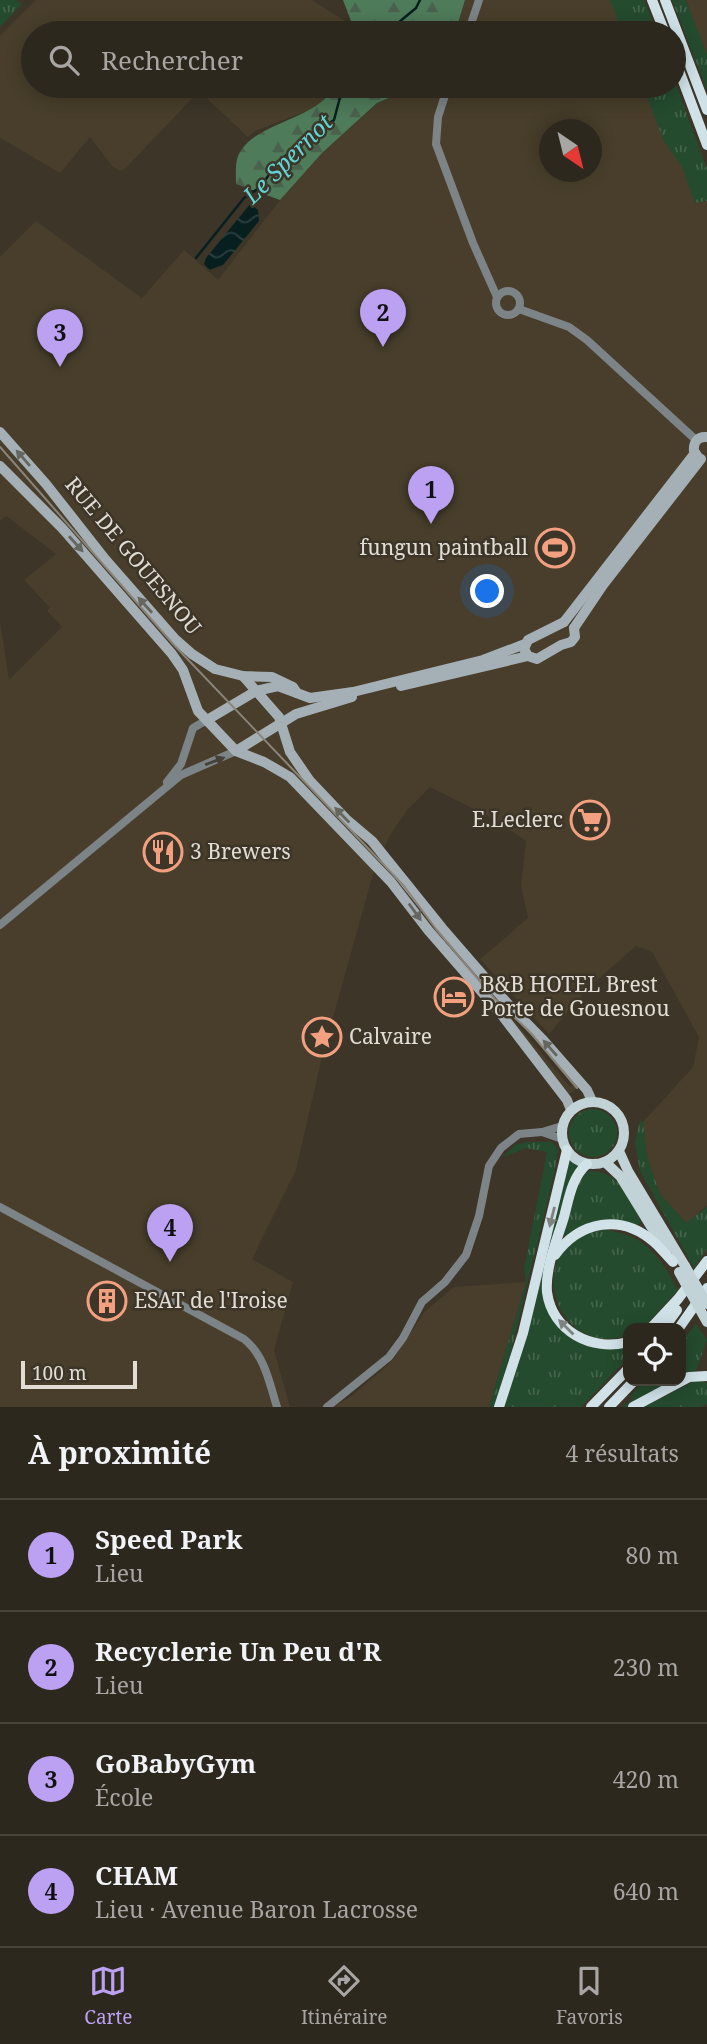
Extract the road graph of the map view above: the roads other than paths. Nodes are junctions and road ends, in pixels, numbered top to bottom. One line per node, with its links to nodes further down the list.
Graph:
1 (479, 0): 4 (street)
2 (652, 0): 5 (highway)
3 (665, 0): 6 (highway)
4 (472, 21)
5 (660, 21)
6 (673, 21)
7 (686, 55): 10 (highway)
8 (686, 89): 11 (highway)
9 (444, 98): 12 (street)
10 (707, 110)
11 (707, 145)
12 (486, 274): 13 (street); 14 (street)
13 (506, 291): 14 (street); 15 (street)
14 (497, 298): 15 (street)
15 (519, 309): 18 (street)
16 (0, 432): 27 (main road, RUE DE GOUESNOU, one-way to 16)
17 (707, 437): 18 (main road)
18 (696, 440): 19 (main road)
19 (701, 457): 21 (main road)
20 (0, 466): 30 (main road, RUE DE GOUESNOU, one-way to 30)
21 (569, 625): 22 (main road); 24 (main road)
22 (553, 629): 23 (main road); 24 (main road)
23 (530, 641): 25 (main road); 26 (main road); 29 (main road)
24 (561, 645): 25 (main road)
25 (544, 653): 26 (main road)
26 (528, 656): 31 (main road)
27 (243, 676): 28 (main road); 29 (main road, RUE DE GOUESNOU)
28 (256, 691): 29 (main road); 30 (main road); 31 (main road)
29 (297, 693)
30 (207, 720): 32 (main road, RUE DE GOUESNOU); 33 (street)
31 (281, 722): 32 (main road); 35 (main road, one-way to 31)
32 (236, 751): 33 (street, one-way to 32); 36 (main road, RUE DE GOUESNOU, one-way to 36)
33 (153, 797): 34 (street)
34 (0, 925)
35 (592, 1101): 36 (main road); 40 (main road)
36 (571, 1110): 37 (main road)
37 (562, 1126): 38 (street); 39 (main road)
38 (542, 1132): 39 (street); 59 (street)
39 (564, 1145): 42 (main road); 60 (highway, one-way to 60)
40 (619, 1151): 41 (main road); 46 (main road)
41 (605, 1162): 42 (main road); 46 (main road)
42 (587, 1164): 44 (highway)
43 (0, 1207): 58 (street)
44 (551, 1260): 46 (highway); 54 (highway, one-way to 44)
45 (707, 1261): 51 (highway)
46 (679, 1267): 49 (main road, bridge); 50 (main road, bridge)
47 (707, 1268): 52 (highway)
48 (707, 1288): 53 (highway)
49 (707, 1304)
50 (707, 1322)
51 (656, 1323)
52 (668, 1323)
53 (682, 1323)
54 (623, 1343)
55 (623, 1374): 61 (highway)
56 (707, 1376): 63 (highway)
57 (629, 1386): 62 (highway)
58 (277, 1407)
59 (327, 1407)
60 (499, 1407)
61 (591, 1407)
62 (610, 1407)
63 (634, 1407)

